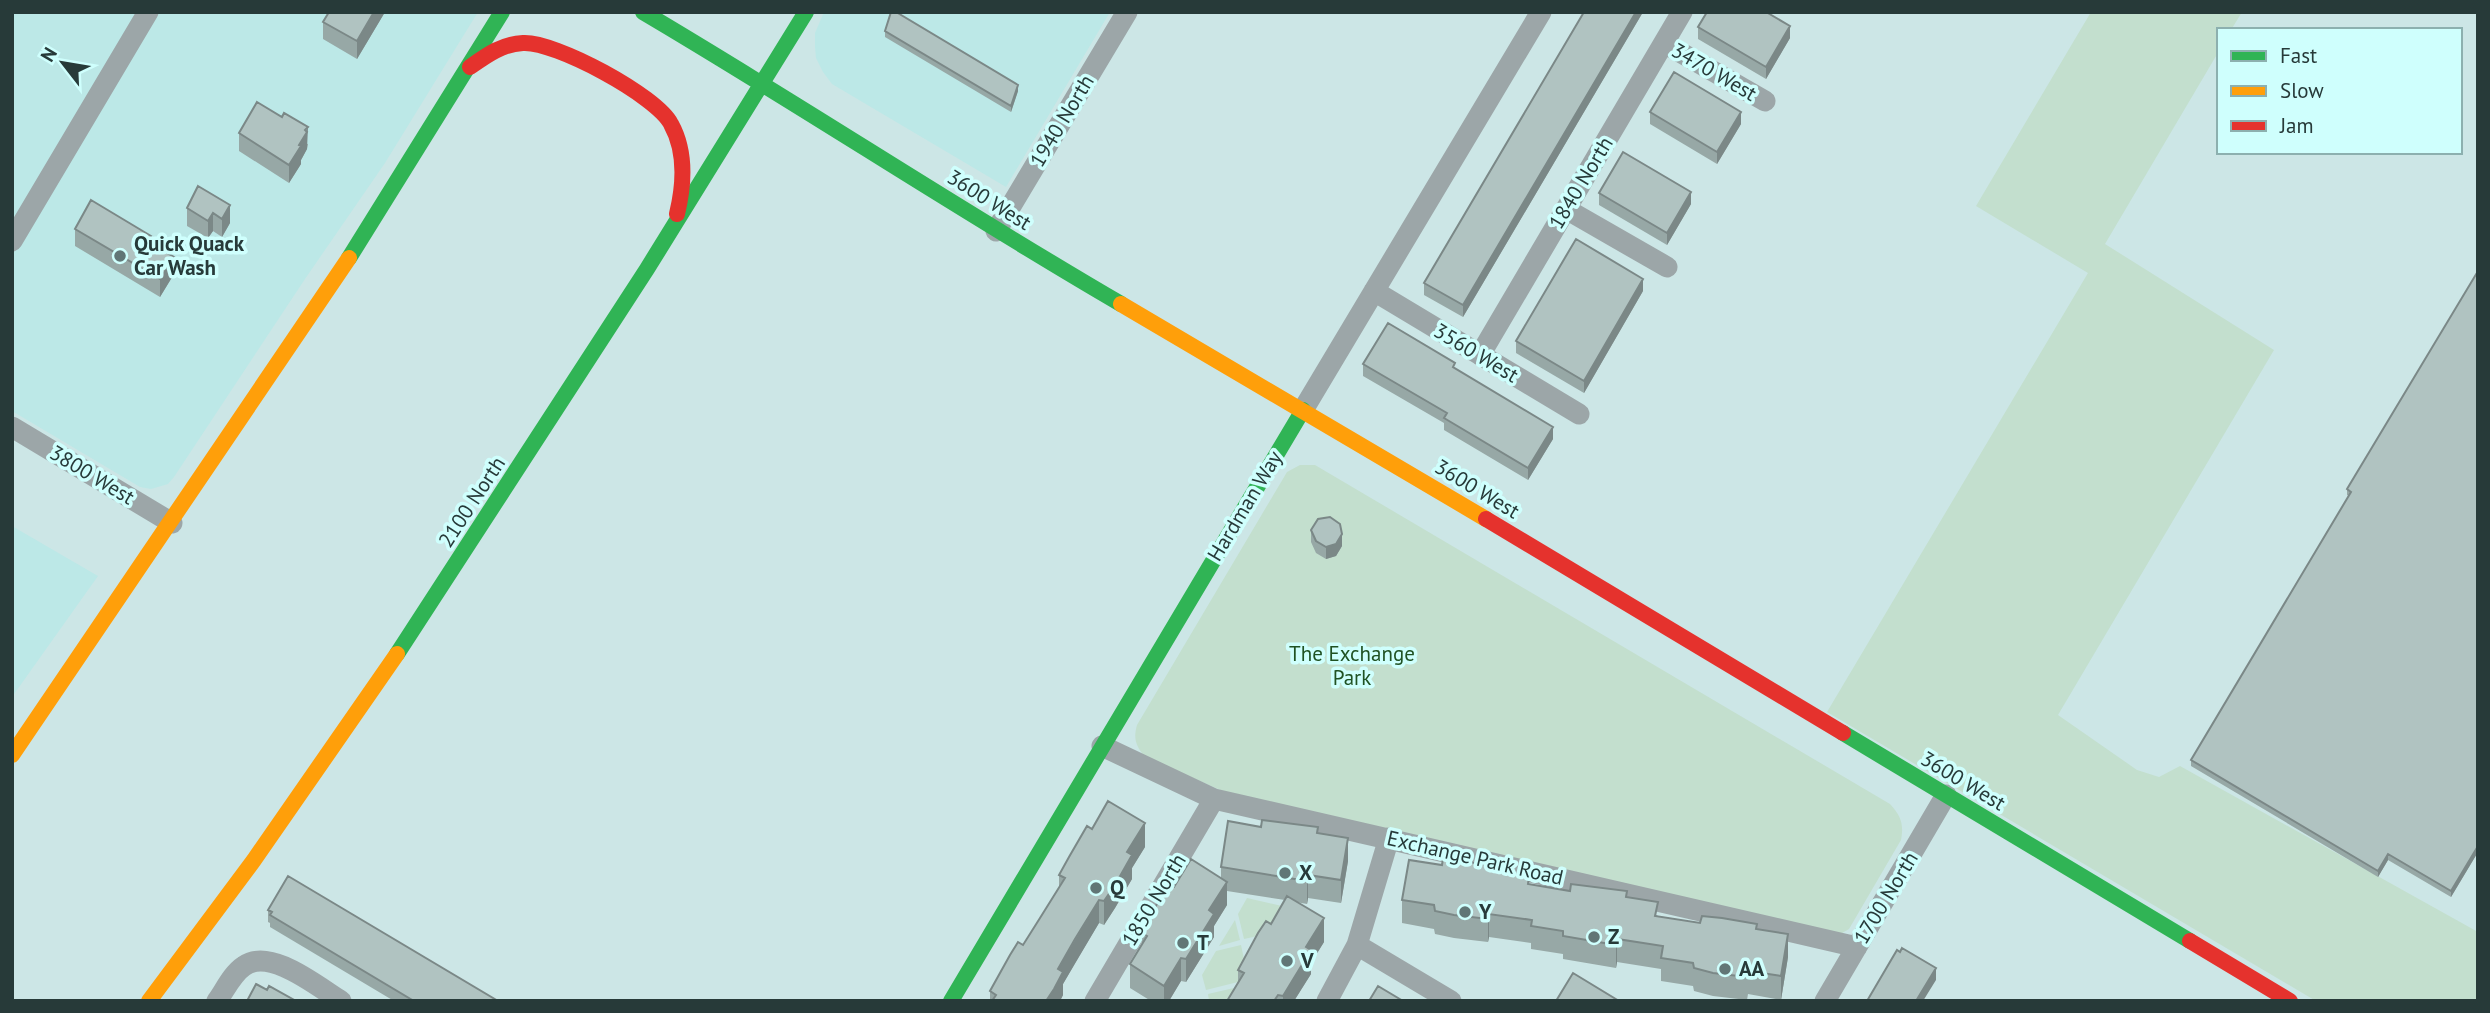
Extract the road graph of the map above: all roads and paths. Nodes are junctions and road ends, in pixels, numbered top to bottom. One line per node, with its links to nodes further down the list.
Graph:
1 (148, 12): 15 (street)
2 (502, 12): 9 (main road)
3 (643, 12): 10 (main road, 3600 West)
4 (806, 12): 10 (main road, 2100 North)
5 (1127, 12): 14 (street, 1940 North)
6 (1541, 12): 17 (street, Hardman Way)
7 (1682, 12): 8 (street, 1840 North)
8 (1664, 43): 11 (street, 3470 West); 12 (street, 1840 North)
9 (467, 70): 13 (main road); 22 (main road)
10 (763, 83): 13 (main road, 2100 North); 14 (main road, 3600 West)
11 (1765, 101)
12 (1566, 209): 16 (street); 18 (street, 1840 North)
13 (674, 226): 28 (main road, 2100 North)
14 (996, 231): 19 (main road, 3600 West)
15 (12, 241)
16 (1667, 267)
17 (1374, 291): 18 (street, 3560 West); 19 (street, Hardman Way)
18 (1480, 355): 20 (street, 3560 West)
19 (1303, 410): 23 (main road, Hardman Way); 25 (main road, 3600 West)
20 (1579, 414)
21 (12, 427): 22 (street, 3800 West)
22 (172, 523): 24 (main road)
23 (1102, 746): 26 (street, Exchange Park Road); 35 (main road, Hardman Way)
24 (12, 755)
25 (1947, 796): 30 (street, 1700 North); 40 (main road, 3600 West)
26 (1214, 799): 27 (street, Exchange Park Road); 36 (street, 1850 North)
27 (1389, 838): 29 (street); 30 (street, Exchange Park Road)
28 (217, 912): 31 (main road); 32 (main road, 2100 North)
29 (1357, 946): 37 (street); 38 (street)
30 (1857, 947): 39 (street, 1700 North)
31 (149, 1001)
32 (155, 1001)
33 (217, 1001): 34 (street)
34 (341, 1001)
35 (951, 1001)
36 (1095, 1001)
37 (1327, 1001)
38 (1451, 1001)
39 (1825, 1001)
40 (2290, 1001)

